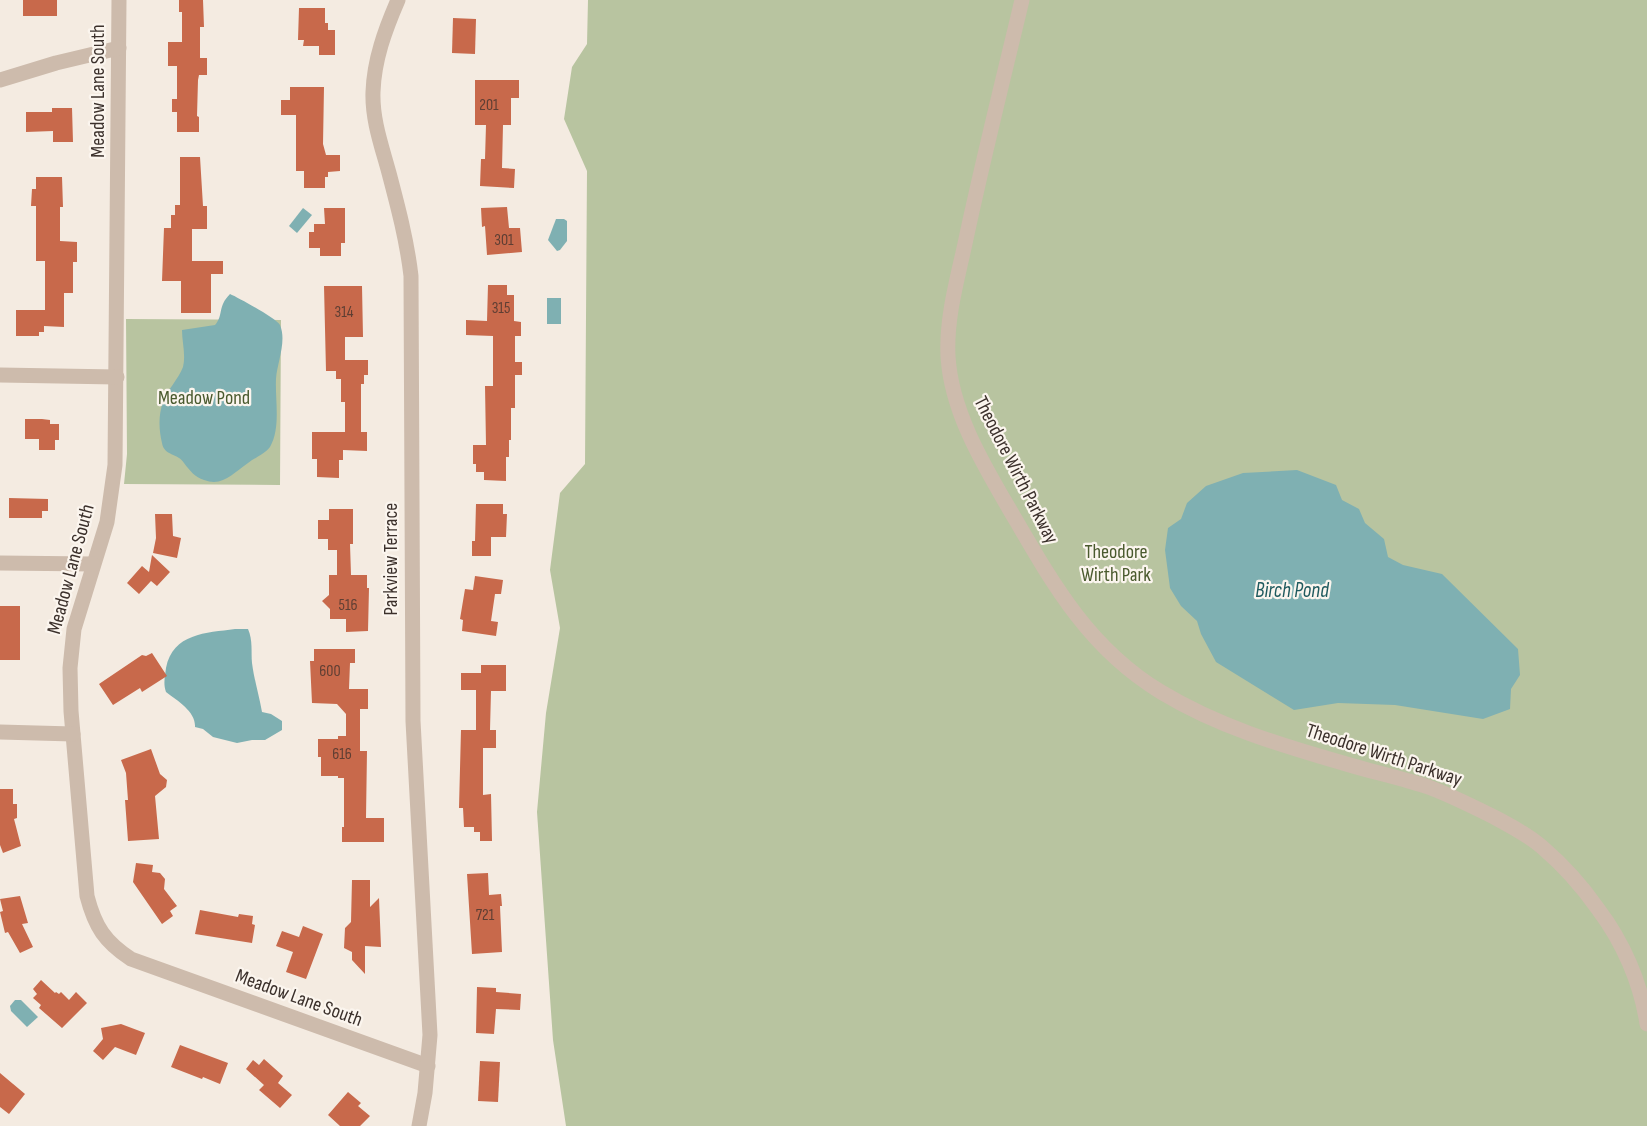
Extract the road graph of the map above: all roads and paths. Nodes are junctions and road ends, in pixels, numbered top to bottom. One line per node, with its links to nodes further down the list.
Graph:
1 (119, 0): 4 (street, Meadow Lane South)
2 (398, 0): 13 (street, Parkview Terrace)
3 (1022, 0): 12 (street, Theodore Wirth Parkway)
4 (119, 48): 5 (street); 7 (street, Meadow Lane South)
5 (0, 80)
6 (0, 375): 7 (street)
7 (117, 377): 9 (street, Meadow Lane South)
8 (0, 563): 9 (street)
9 (93, 564): 11 (street, Meadow Lane South)
10 (0, 732): 11 (street)
11 (73, 734): 13 (street, Meadow Lane South)
12 (1647, 1024)
13 (428, 1066): 14 (street, Parkview Terrace)
14 (419, 1126)

